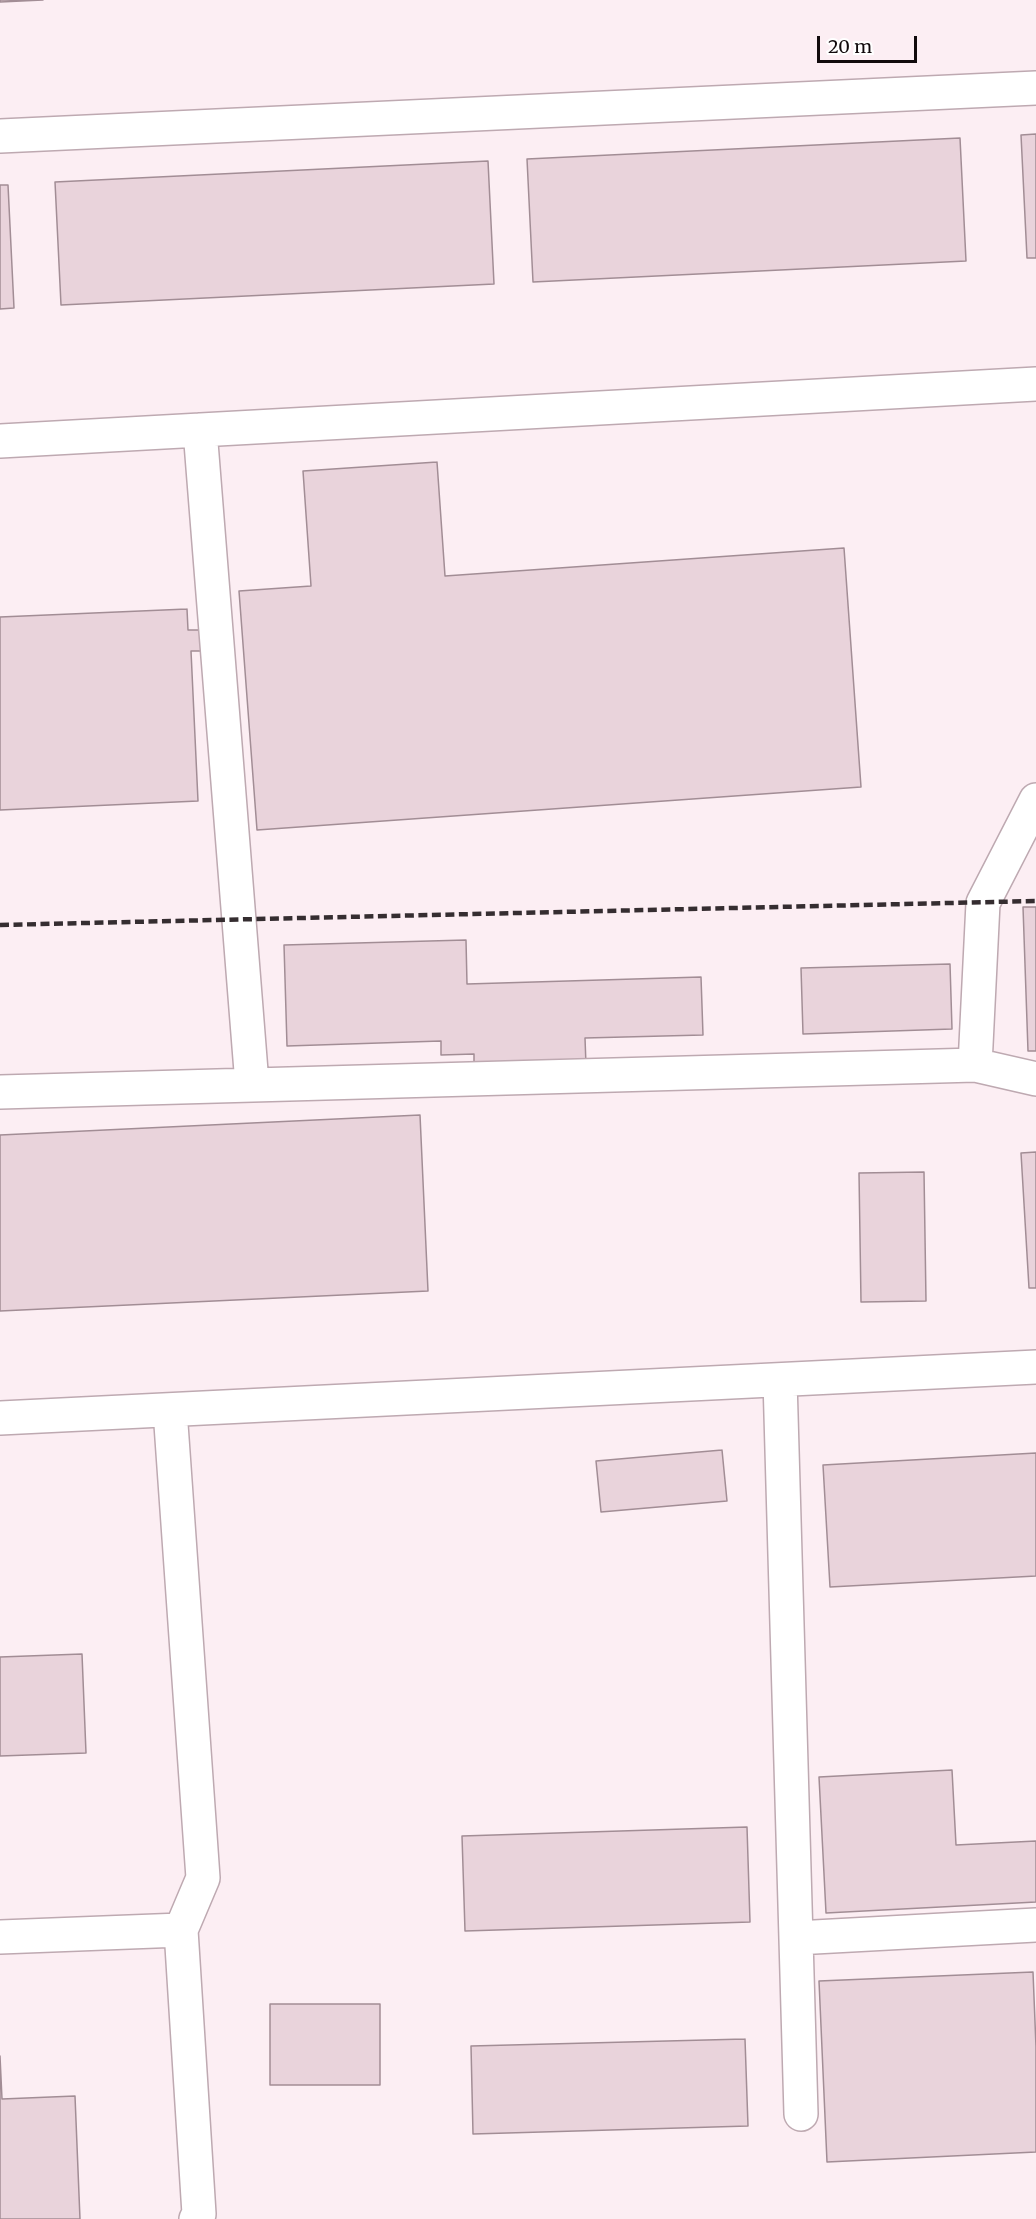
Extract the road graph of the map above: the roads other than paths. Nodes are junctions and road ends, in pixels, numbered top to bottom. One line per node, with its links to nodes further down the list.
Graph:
1 (1036, 88): 2 (lane)
2 (0, 136)
3 (1036, 384): 4 (lane)
4 (200, 430): 5 (lane); 9 (lane)
5 (0, 441)
6 (1036, 800): 7 (lane)
7 (975, 1065): 8 (lane); 9 (lane)
8 (1036, 1079)
9 (252, 1084): 10 (lane)
10 (0, 1092)
11 (1036, 1367): 12 (lane)
12 (780, 1380): 13 (lane); 18 (lane)
13 (171, 1410): 14 (lane); 16 (lane)
14 (0, 1418)
15 (1036, 1925): 18 (lane)
16 (181, 1930): 17 (lane); 20 (lane)
17 (0, 1937)
18 (796, 1938): 19 (lane)
19 (801, 2114)
20 (196, 2219)

